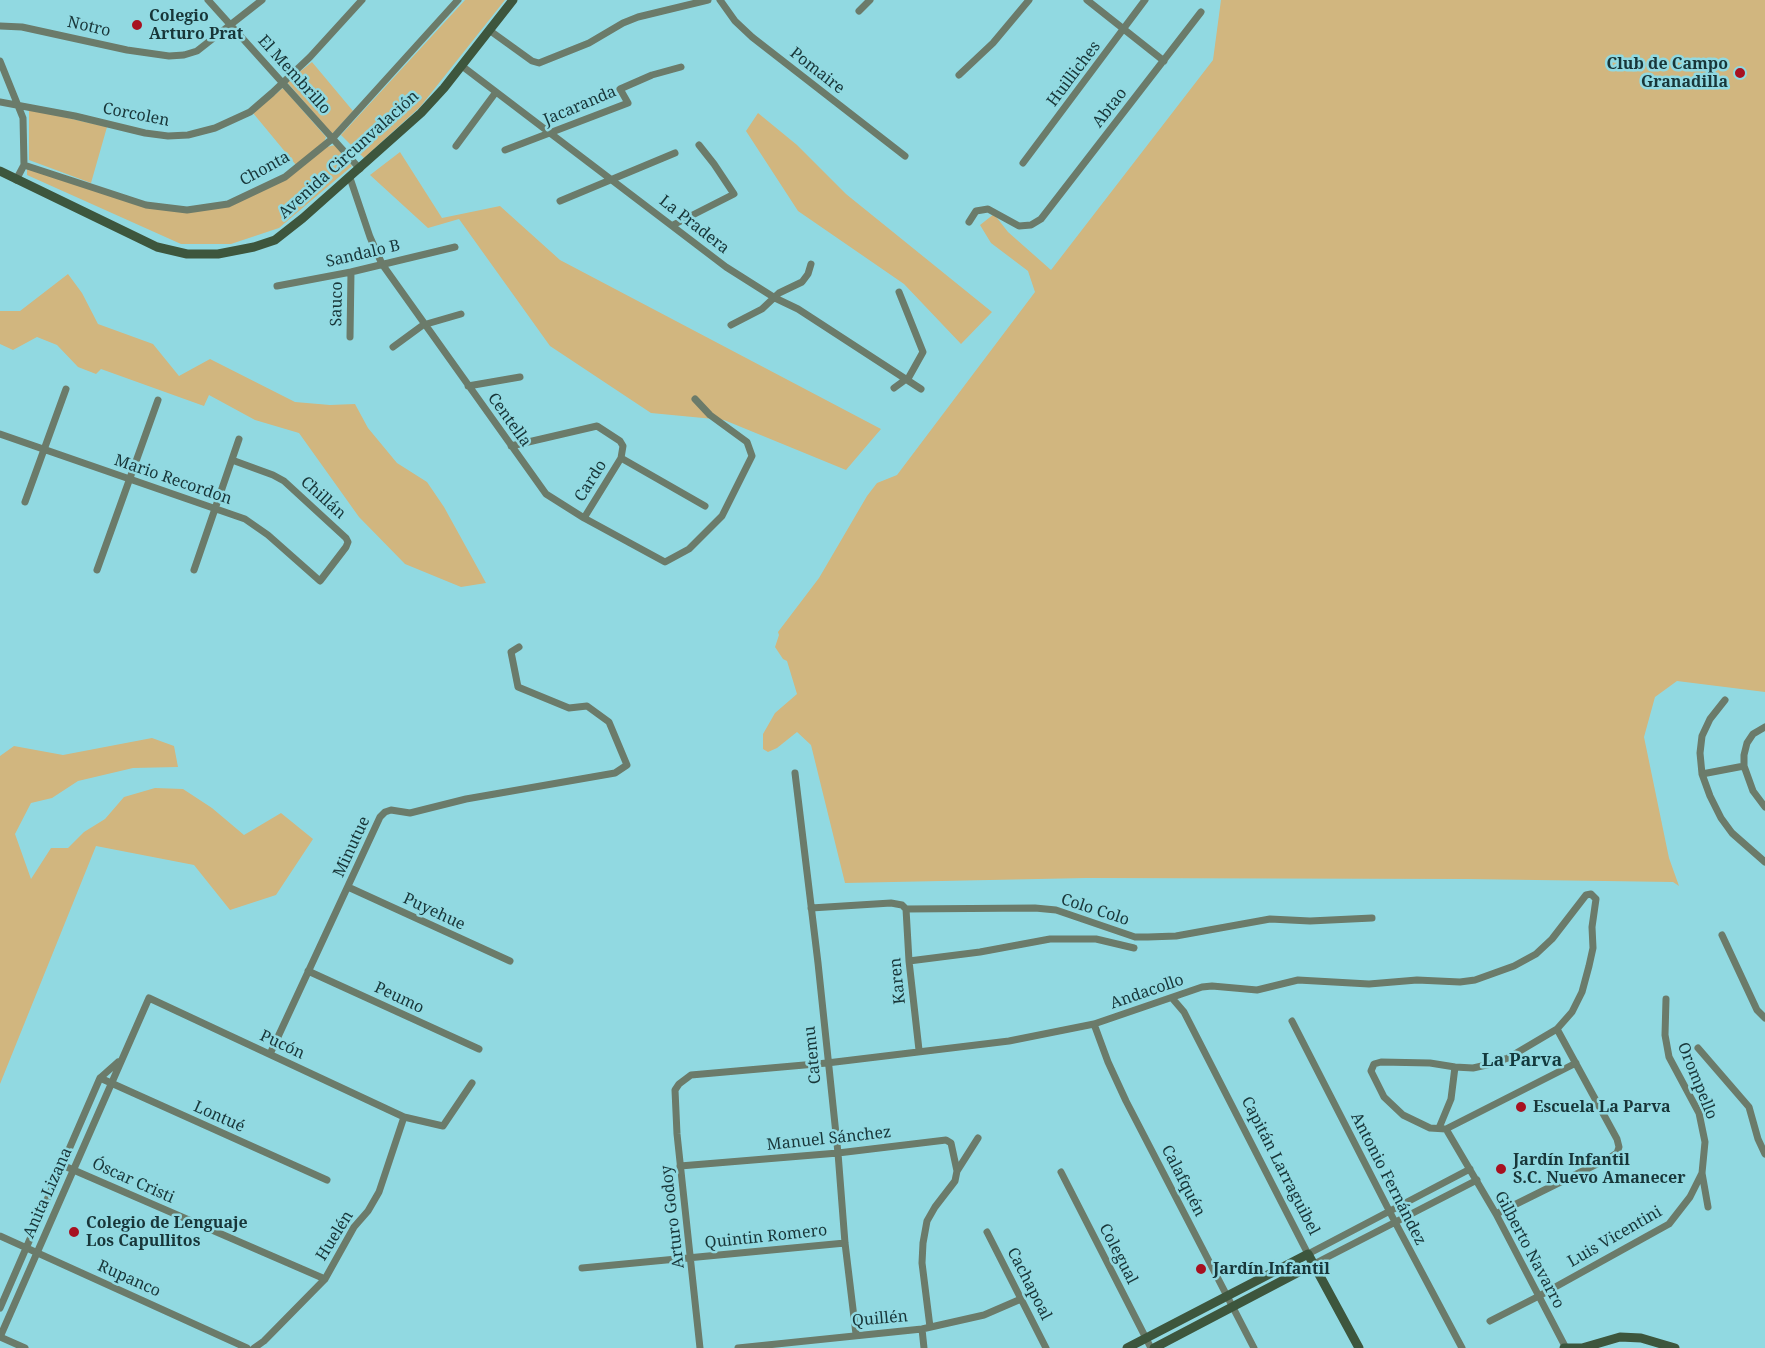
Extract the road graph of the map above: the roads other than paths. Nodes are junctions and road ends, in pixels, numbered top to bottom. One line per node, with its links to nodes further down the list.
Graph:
1 (208, 0): 14 (street, El Membrillo)
2 (262, 0): 14 (street, Notro)
3 (362, 0): 23 (street, Corcolen)
4 (458, 0): 28 (street, Chonta)
5 (513, 0): 17 (street, Avenida Circunvalación)
6 (708, 0): 17 (street)
7 (720, 0): 33 (street, Pomaire)
8 (870, 0): 12 (street)
9 (1029, 0): 22 (street)
10 (1087, 0): 16 (street)
11 (1145, 0): 16 (street, Huilliches)
12 (859, 11)
13 (1201, 12): 19 (street, Abtao)
14 (231, 25): 15 (street, Notro); 23 (street, El Membrillo)
15 (0, 26)
16 (1125, 29): 19 (street); 34 (street, Huilliches)
17 (489, 30): 20 (street, Avenida Circunvalación)
18 (0, 61): 26 (street)
19 (1164, 61): 42 (street, Abtao)
20 (462, 66): 24 (street, La Pradera); 36 (street, Avenida Circunvalación)
21 (681, 67): 27 (street, Jacaranda)
22 (959, 75)
23 (284, 83): 26 (street, Corcolen); 28 (street, El Membrillo)
24 (496, 92): 27 (street, La Pradera); 30 (street)
25 (0, 102): 26 (street, Corcolen)
26 (20, 105): 35 (street)
27 (550, 133): 31 (street, Jacaranda); 39 (street, La Pradera)
28 (332, 138): 35 (street, Chonta); 36 (street, El Membrillo)
29 (699, 145): 43 (street)
30 (456, 146)
31 (505, 150)
32 (675, 153): 39 (street)
33 (905, 156)
34 (1023, 163)
35 (24, 165): 40 (street)
36 (360, 169): 38 (street, Avenida Circunvalación)
37 (1, 174): 40 (street, Avenida Circunvalación)
38 (350, 178): 40 (street, Avenida Circunvalación); 45 (street, Centella)
39 (612, 179): 41 (street); 43 (street, La Pradera)
40 (16, 180)
41 (560, 201)
42 (969, 222)
43 (673, 225): 50 (street, La Pradera)
44 (455, 247): 45 (street, Sandalo B)
45 (382, 264): 47 (street, Sandalo B); 52 (street, Centella)
46 (811, 264): 50 (street)
47 (351, 272): 48 (street, Sandalo B); 54 (street, Sauco)
48 (277, 286)
49 (899, 292): 57 (street)
50 (775, 298): 53 (street); 57 (street, La Pradera)
51 (460, 314): 52 (street)
52 (423, 325): 55 (street); 58 (street, Centella)
53 (731, 325)
54 (350, 337)
55 (393, 347)
56 (520, 377): 58 (street)
57 (907, 378): 59 (street); 60 (street, La Pradera)
58 (468, 386): 66 (street, Centella)
59 (894, 388)
60 (921, 388)
61 (66, 389): 67 (street)
62 (694, 399): 74 (street, Centella)
63 (158, 400): 70 (street)
64 (0, 435): 67 (street, Mario Recordon)
65 (239, 439): 69 (street)
66 (511, 446): 68 (street); 74 (street, Centella)
67 (44, 450): 70 (street, Mario Recordon); 71 (street)
68 (621, 458): 72 (street); 74 (street, Cardo)
69 (232, 460): 73 (street); 77 (street, Chillán)
70 (129, 480): 73 (street, Mario Recordon); 75 (street)
71 (25, 502)
72 (705, 506)
73 (214, 509): 76 (street); 77 (street, Mario Recordon)
74 (584, 518)
75 (97, 570)
76 (194, 570)
77 (320, 581)
78 (519, 647): 86 (street, Minutue)
79 (1725, 700): 83 (street)
80 (1765, 727): 81 (street)
81 (1744, 766): 83 (street); 84 (street)
82 (795, 772): 87 (street, Catemu)
83 (1702, 774): 85 (street)
84 (1765, 807)
85 (1765, 862)
86 (348, 887): 93 (street, Puyehue); 94 (street, Minutue)
87 (811, 908): 88 (street, Colo Colo); 107 (street, Catemu)
88 (906, 909): 89 (street, Colo Colo); 92 (street, Karen)
89 (1372, 918)
90 (1722, 935): 98 (street)
91 (1134, 948): 92 (street, Colo Colo)
92 (909, 961): 104 (street, Karen)
93 (510, 962)
94 (308, 971): 103 (street, Peumo); 105 (street, Minutue)
95 (149, 998): 105 (street, Pucón); 106 (street, Anita Lizana)
96 (1172, 998): 100 (street, Andacollo); 101 (street, Andacollo); 137 (street, Capitán Larraguibel)
97 (1666, 999): 124 (street, Orompello)
98 (1765, 1018)
99 (1292, 1021): 129 (street, Antonio Fernández)
100 (1094, 1024): 104 (street, Andacollo); 142 (street, Calafquén)
101 (1557, 1029): 108 (street); 109 (street)
102 (1698, 1048): 118 (street)
103 (479, 1049)
104 (918, 1050): 107 (street, Andacollo)
105 (270, 1054): 114 (street, Pucón)
106 (120, 1060): 110 (street, Anita Lizana); 112 (street, Anita Lizana)
107 (827, 1063): 113 (street, Andacollo); 117 (street, Catemu)
108 (1576, 1063): 115 (street); 130 (street)
109 (1455, 1067): 115 (street); 115 (street)
110 (100, 1078): 112 (street, Lontué); 119 (street, Anita Lizana)
111 (472, 1083): 114 (street, Pucón)
112 (110, 1084): 122 (street, Anita Lizana); 126 (street, Lontué)
113 (679, 1084): 120 (street, Arturo Godoy)
114 (404, 1117): 141 (street, Huelén)
115 (1443, 1129): 121 (street, Gilberto Navarro)
116 (978, 1138): 125 (street)
117 (838, 1153): 120 (street, Manuel Sánchez); 125 (street, Manuel Sánchez); 134 (street, Catemu)
118 (1765, 1154)
119 (62, 1165): 122 (street, Óscar Cristi); 135 (street, Anita Lizana)
120 (680, 1166): 138 (street, Arturo Godoy)
121 (1470, 1169): 127 (street, Gilberto Navarro); 129 (street)
122 (74, 1170): 136 (street, Anita Lizana); 141 (street, Óscar Cristi)
123 (1061, 1172): 151 (street, Colegual)
124 (1702, 1173): 128 (street, Orompello); 143 (street, Luis Vicentini)
125 (956, 1174): 148 (street)
126 (327, 1180)
127 (1476, 1180): 130 (street, Gilberto Navarro); 131 (street)
128 (1708, 1207)
129 (1389, 1212): 131 (street, Antonio Fernández); 137 (street)
130 (1496, 1214): 143 (street, Gilberto Navarro)
131 (1395, 1222): 139 (street); 163 (street, Antonio Fernández)
132 (987, 1232): 144 (street, Cachapoal)
133 (0, 1236): 135 (street, Rupanco)
134 (845, 1243): 138 (street, Quintin Romero); 149 (street, Catemu)
135 (27, 1248): 136 (street, Rupanco); 146 (street, Anita Lizana)
136 (37, 1253): 150 (street, Anita Lizana); 153 (street, Rupanco)
137 (1308, 1254): 139 (street, Capitán Larraguibel); 142 (street)
138 (692, 1258): 140 (street, Quintin Romero); 155 (street, Arturo Godoy)
139 (1314, 1264): 145 (street); 162 (street, Capitán Larraguibel)
140 (582, 1268)
141 (324, 1279): 154 (street, Huelén)
142 (1227, 1296): 145 (street, Calafquén); 151 (street)
143 (1539, 1296): 147 (street, Luis Vicentini); 164 (street, Gilberto Navarro)
144 (1021, 1299): 148 (street, Quillén); 158 (street, Cachapoal)
145 (1233, 1307): 160 (street); 161 (street, Calafquén)
146 (0, 1308)
147 (1490, 1321)
148 (926, 1328): 149 (street, Quillén); 157 (street)
149 (855, 1334): 156 (street, Quillén)
150 (0, 1337): 152 (street)
151 (1146, 1338): 159 (street); 160 (street, Colegual)
152 (25, 1348)
153 (247, 1348)
154 (254, 1348)
155 (700, 1348)
156 (738, 1348)
157 (924, 1348)
158 (1046, 1348)
159 (1127, 1348)
160 (1152, 1348)
161 (1254, 1348)
162 (1359, 1348)
163 (1462, 1348)
164 (1565, 1348): 165 (street)
165 (1582, 1348): 166 (street)
166 (1675, 1348)

